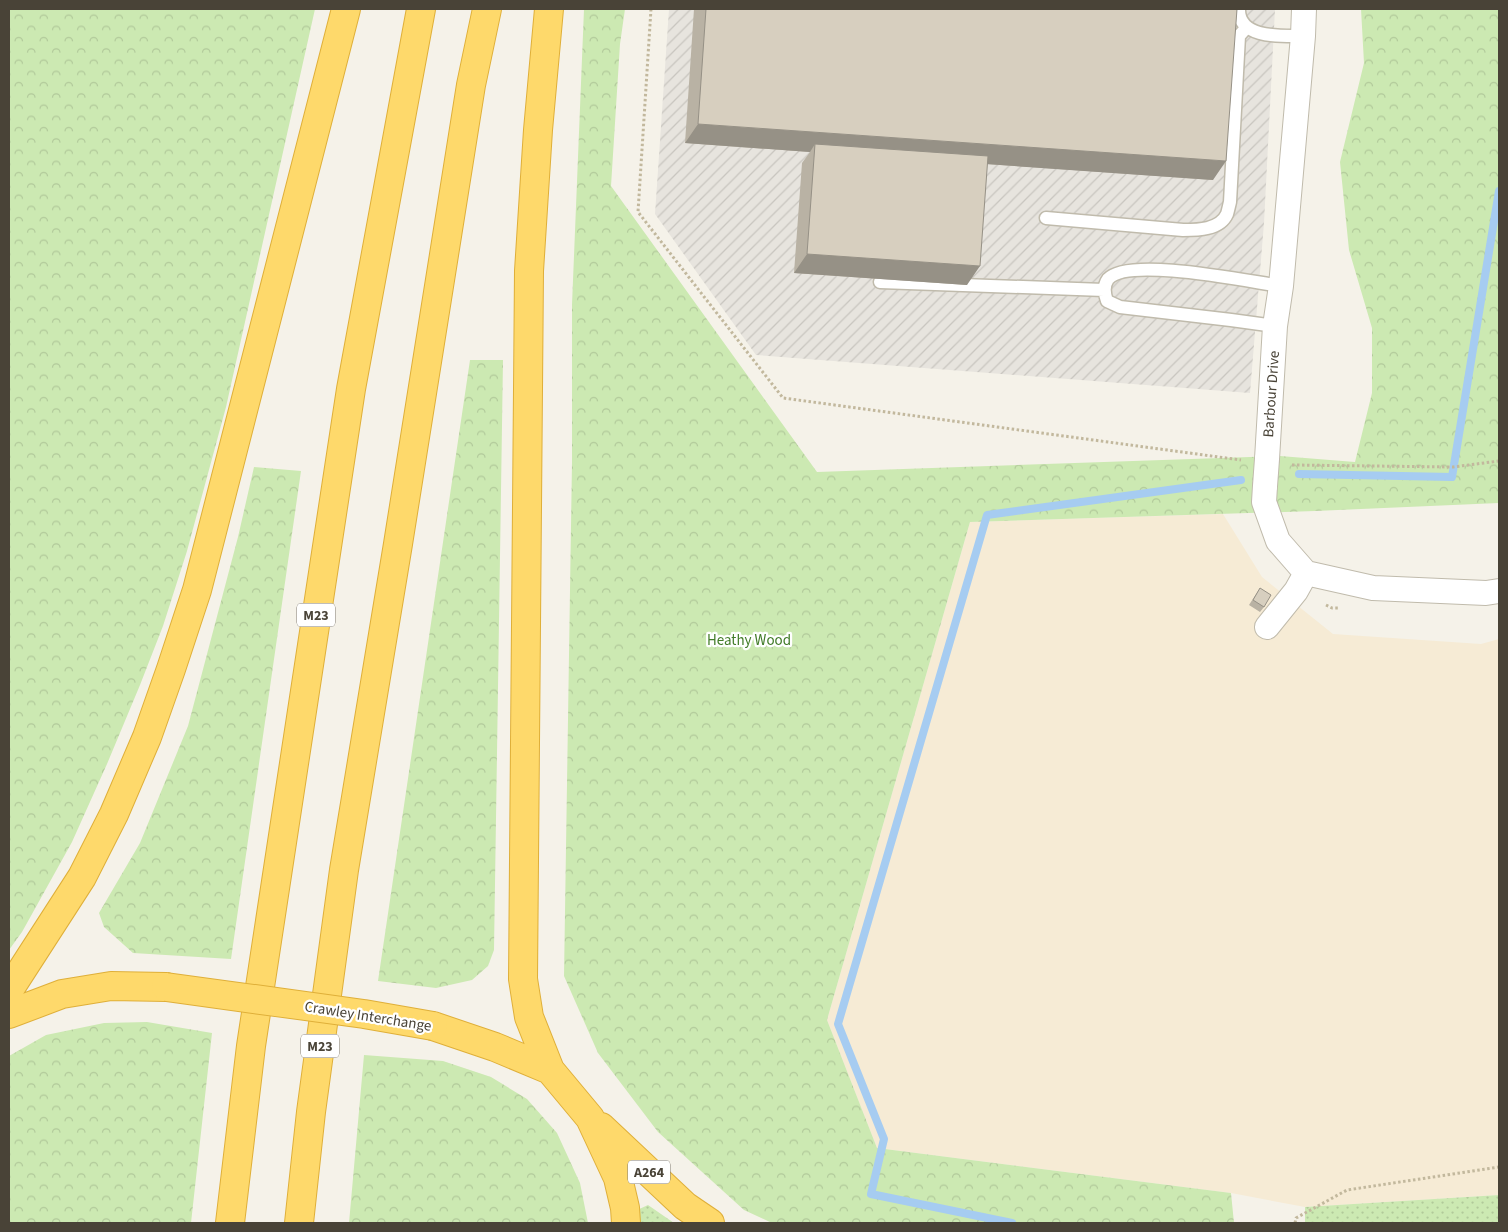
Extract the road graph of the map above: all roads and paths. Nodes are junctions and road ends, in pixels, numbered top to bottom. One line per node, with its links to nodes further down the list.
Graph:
1 (346, 9): 22 (highway)
2 (421, 9): 27 (highway, M23)
3 (487, 9): 28 (highway, M23)
4 (549, 9): 24 (highway)
5 (651, 9): 15 (path)
6 (1239, 9): 8 (lane)
7 (1304, 9): 9 (street, Barbour Drive)
8 (1247, 27): 9 (lane); 10 (lane)
9 (1303, 36): 12 (street, Barbour Drive)
10 (1046, 218)
11 (880, 282): 13 (lane)
12 (1281, 286): 13 (lane); 14 (street, Barbour Drive)
13 (1104, 290): 14 (lane)
14 (1275, 326): 17 (street, Barbour Drive)
15 (1243, 460)
16 (1499, 460): 17 (path)
17 (1277, 462): 18 (street, Barbour Drive, bridge)
18 (1301, 582): 19 (street); 20 (path); 21 (street)
19 (1499, 591)
20 (1342, 608)
21 (1267, 627)
22 (9, 990)
23 (9, 1014): 24 (highway, Crawley Interchange, bridge)
24 (550, 1070): 25 (highway, Crawley Interchange)
25 (590, 1118): 29 (highway, Crawley Interchange); 30 (highway, A264)
26 (1499, 1166): 31 (path)
27 (230, 1223)
28 (299, 1223)
29 (626, 1223)
30 (710, 1223)
31 (1294, 1223)

